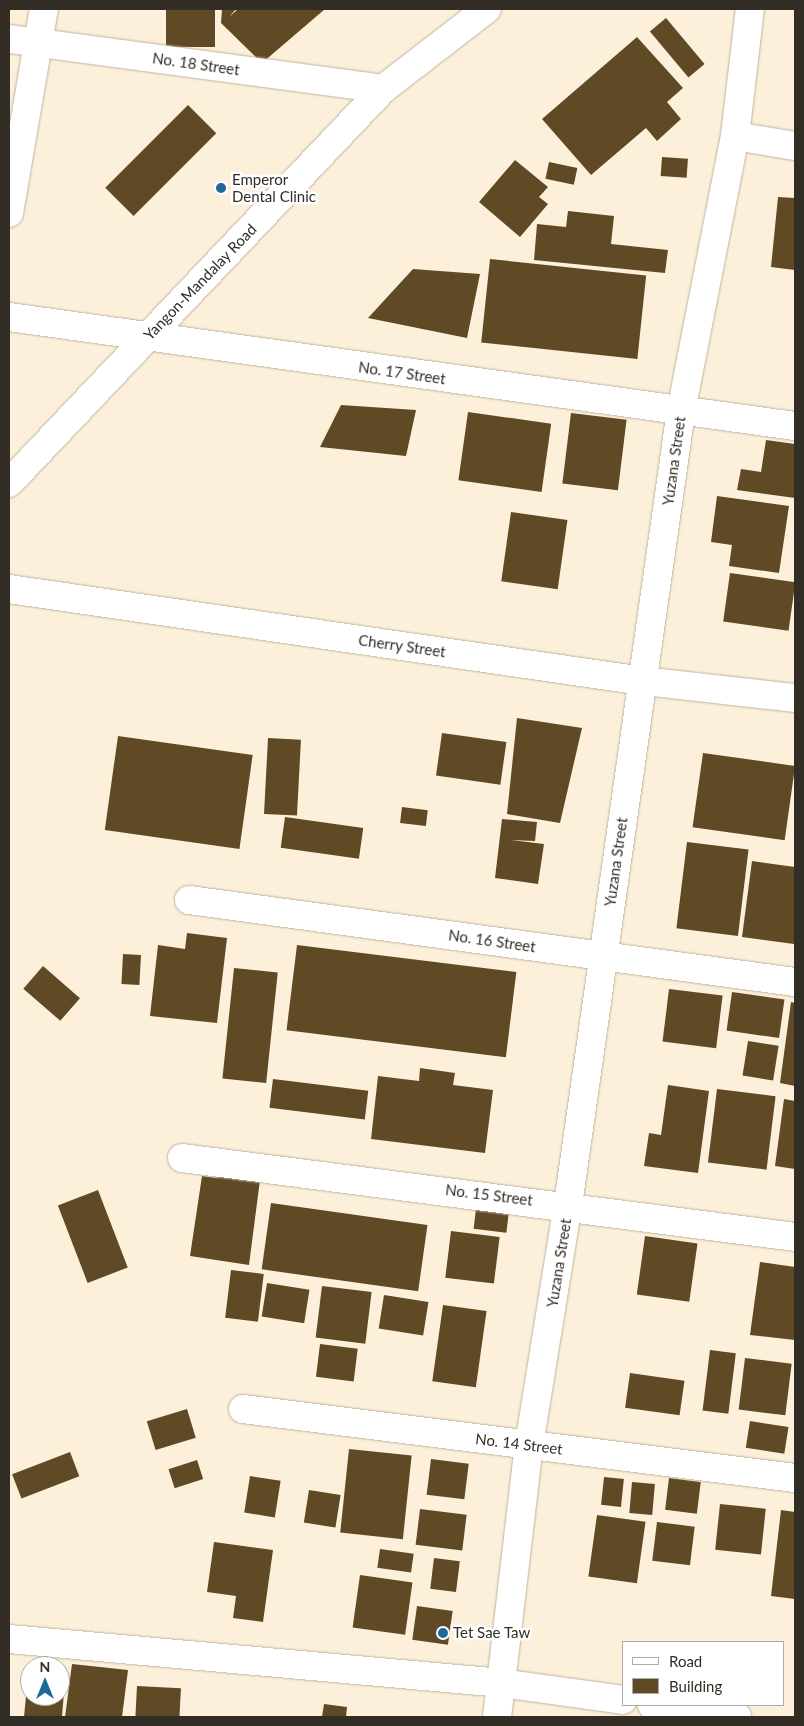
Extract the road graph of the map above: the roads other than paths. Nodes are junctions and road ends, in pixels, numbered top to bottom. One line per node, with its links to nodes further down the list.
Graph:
1 (44, 9): 5 (street)
2 (487, 9): 6 (street, Yangon-Mandalay Road)
3 (750, 9): 7 (street, Yuzana Street)
4 (9, 40): 5 (street, No. 18 Street)
5 (40, 42): 6 (street, No. 18 Street); 9 (street)
6 (383, 90): 11 (street, Yangon-Mandalay Road)
7 (735, 136): 8 (street); 12 (street, Yuzana Street)
8 (795, 146)
9 (9, 213)
10 (9, 317): 11 (street, No. 17 Street)
11 (146, 338): 12 (street, No. 17 Street); 14 (street, Yangon-Mandalay Road)
12 (680, 411): 13 (street, No. 17 Street); 16 (street, Yuzana Street)
13 (795, 426)
14 (9, 483)
15 (9, 589): 16 (street, Cherry Street)
16 (643, 681): 17 (street, Cherry Street); 19 (street, Yuzana Street)
17 (795, 698)
18 (189, 900): 19 (street, No. 16 Street)
19 (602, 956): 20 (street, No. 16 Street); 22 (street, Yuzana Street)
20 (795, 982)
21 (182, 1158): 22 (street, No. 15 Street)
22 (568, 1205): 23 (street, No. 15 Street); 25 (street, Yuzana Street)
23 (795, 1237)
24 (243, 1409): 25 (street, No. 14 Street)
25 (529, 1445): 26 (street, No. 14 Street); 28 (street, Yuzana Street)
26 (795, 1478)
27 (9, 1639): 28 (street)
28 (501, 1683): 29 (street); 31 (street, Yuzana Street)
29 (622, 1700)
30 (659, 1706): 32 (street)
31 (497, 1717)
32 (738, 1717)

